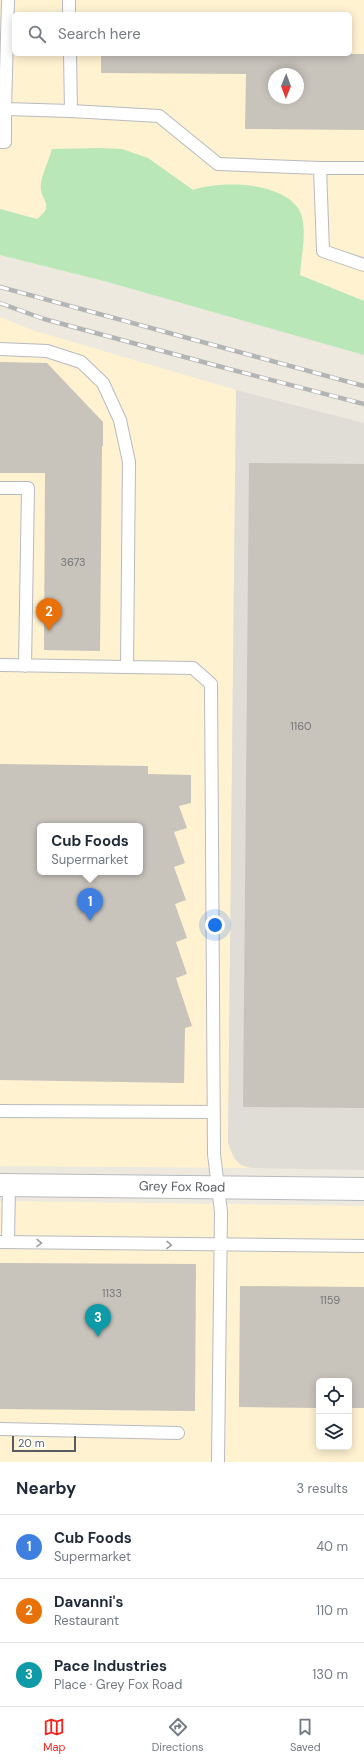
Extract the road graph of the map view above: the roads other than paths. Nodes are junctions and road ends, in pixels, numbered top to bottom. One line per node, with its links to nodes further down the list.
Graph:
1 (8, 0): 5 (lane)
2 (69, 0): 3 (lane)
3 (69, 12)
4 (70, 56): 7 (lane)
5 (3, 91): 6 (lane)
6 (5, 109): 7 (lane); 8 (lane)
7 (71, 111): 9 (lane)
8 (0, 142)
9 (320, 168): 10 (lane); 11 (lane)
10 (364, 168)
11 (364, 265)
12 (0, 349): 16 (lane)
13 (0, 488): 15 (lane)
14 (0, 665): 15 (lane)
15 (25, 666): 16 (lane)
16 (127, 667): 18 (lane)
17 (0, 1111): 18 (lane)
18 (214, 1112): 20 (lane)
19 (4, 1185): 20 (street, Grey Fox Road); 22 (lane)
20 (218, 1186): 21 (street, Grey Fox Road); 23 (lane)
21 (364, 1189)
22 (4, 1242): 23 (lane, one-way to 23)
23 (220, 1245): 24 (lane); 27 (lane)
24 (364, 1246)
25 (0, 1429): 26 (lane)
26 (178, 1432)
27 (218, 1462)

